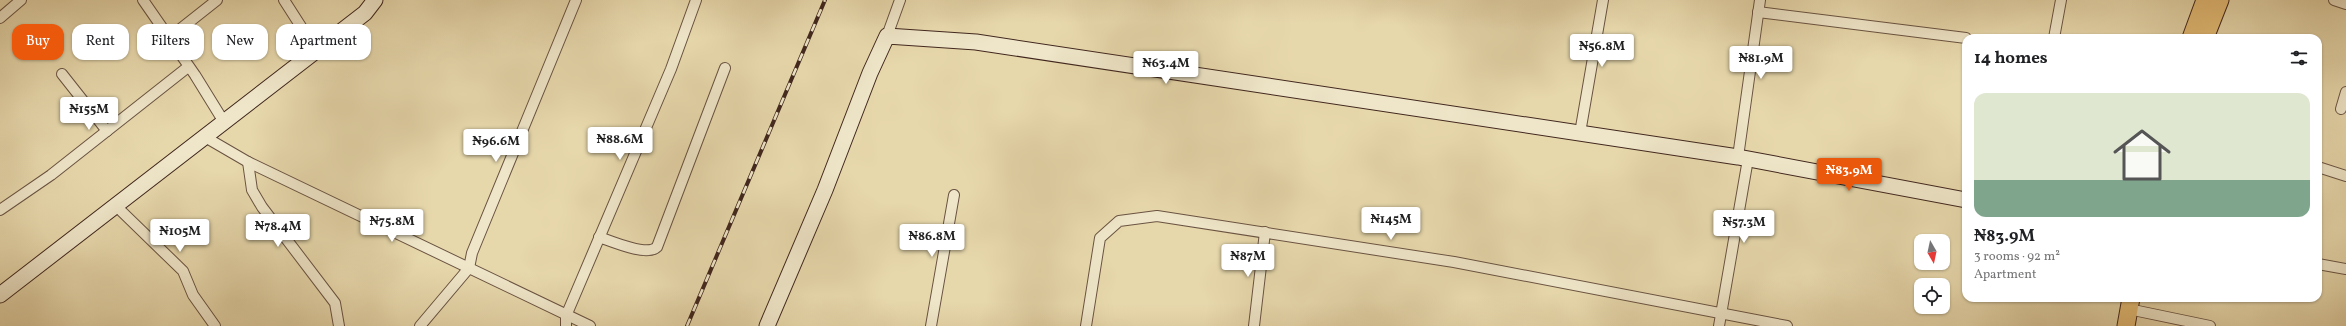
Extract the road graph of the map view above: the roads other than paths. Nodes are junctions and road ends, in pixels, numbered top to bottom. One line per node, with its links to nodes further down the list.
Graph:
1 (20, 0): 17 (street)
2 (143, 0): 18 (street)
3 (217, 0): 19 (street)
4 (284, 0): 20 (street)
5 (375, 0): 21 (street)
6 (576, 0): 49 (street)
7 (696, 0): 47 (street)
8 (900, 0): 25 (street)
9 (1603, 0): 36 (street)
10 (1760, 0): 16 (street)
11 (2061, 0): 22 (street)
12 (2205, 0): 23 (main road)
13 (2220, 0): 24 (main road)
14 (2334, 0): 15 (street)
15 (2346, 4)
16 (1758, 12): 26 (street); 38 (street)
17 (0, 18)
18 (159, 24)
19 (187, 24)
20 (299, 24)
21 (350, 24)
22 (2055, 34)
23 (2192, 34)
24 (2207, 34)
25 (887, 36): 36 (street); 59 (street)
26 (1962, 38)
27 (183, 60): 29 (street)
28 (303, 60): 34 (street)
29 (188, 67): 34 (street); 35 (street)
30 (725, 68): 47 (street)
31 (62, 74): 35 (street)
32 (2346, 92): 33 (street)
33 (2341, 109)
34 (224, 122): 37 (street)
35 (107, 131): 45 (street)
36 (1580, 133): 38 (street)
37 (205, 137): 39 (street); 44 (street)
38 (1743, 158): 43 (street); 53 (street)
39 (248, 162): 49 (street); 56 (street)
40 (2322, 168): 41 (street)
41 (2346, 176)
42 (954, 195): 60 (street)
43 (1962, 199)
44 (115, 205): 51 (street); 55 (street)
45 (0, 210)
46 (1265, 232): 53 (street); 61 (street); 62 (street)
47 (599, 237): 54 (street)
48 (2322, 265): 50 (street)
49 (469, 268): 54 (street); 57 (street)
50 (2346, 269)
51 (0, 295)
52 (2137, 308): 65 (main road); 66 (street)
53 (1721, 314): 63 (street); 64 (street)
54 (566, 321): 58 (street)
55 (215, 326)
56 (339, 326)
57 (420, 326)
58 (590, 326)
59 (767, 326)
60 (931, 326)
61 (1086, 326)
62 (1254, 326)
63 (1719, 326)
64 (1787, 326)
65 (2126, 326)
66 (2210, 326)

